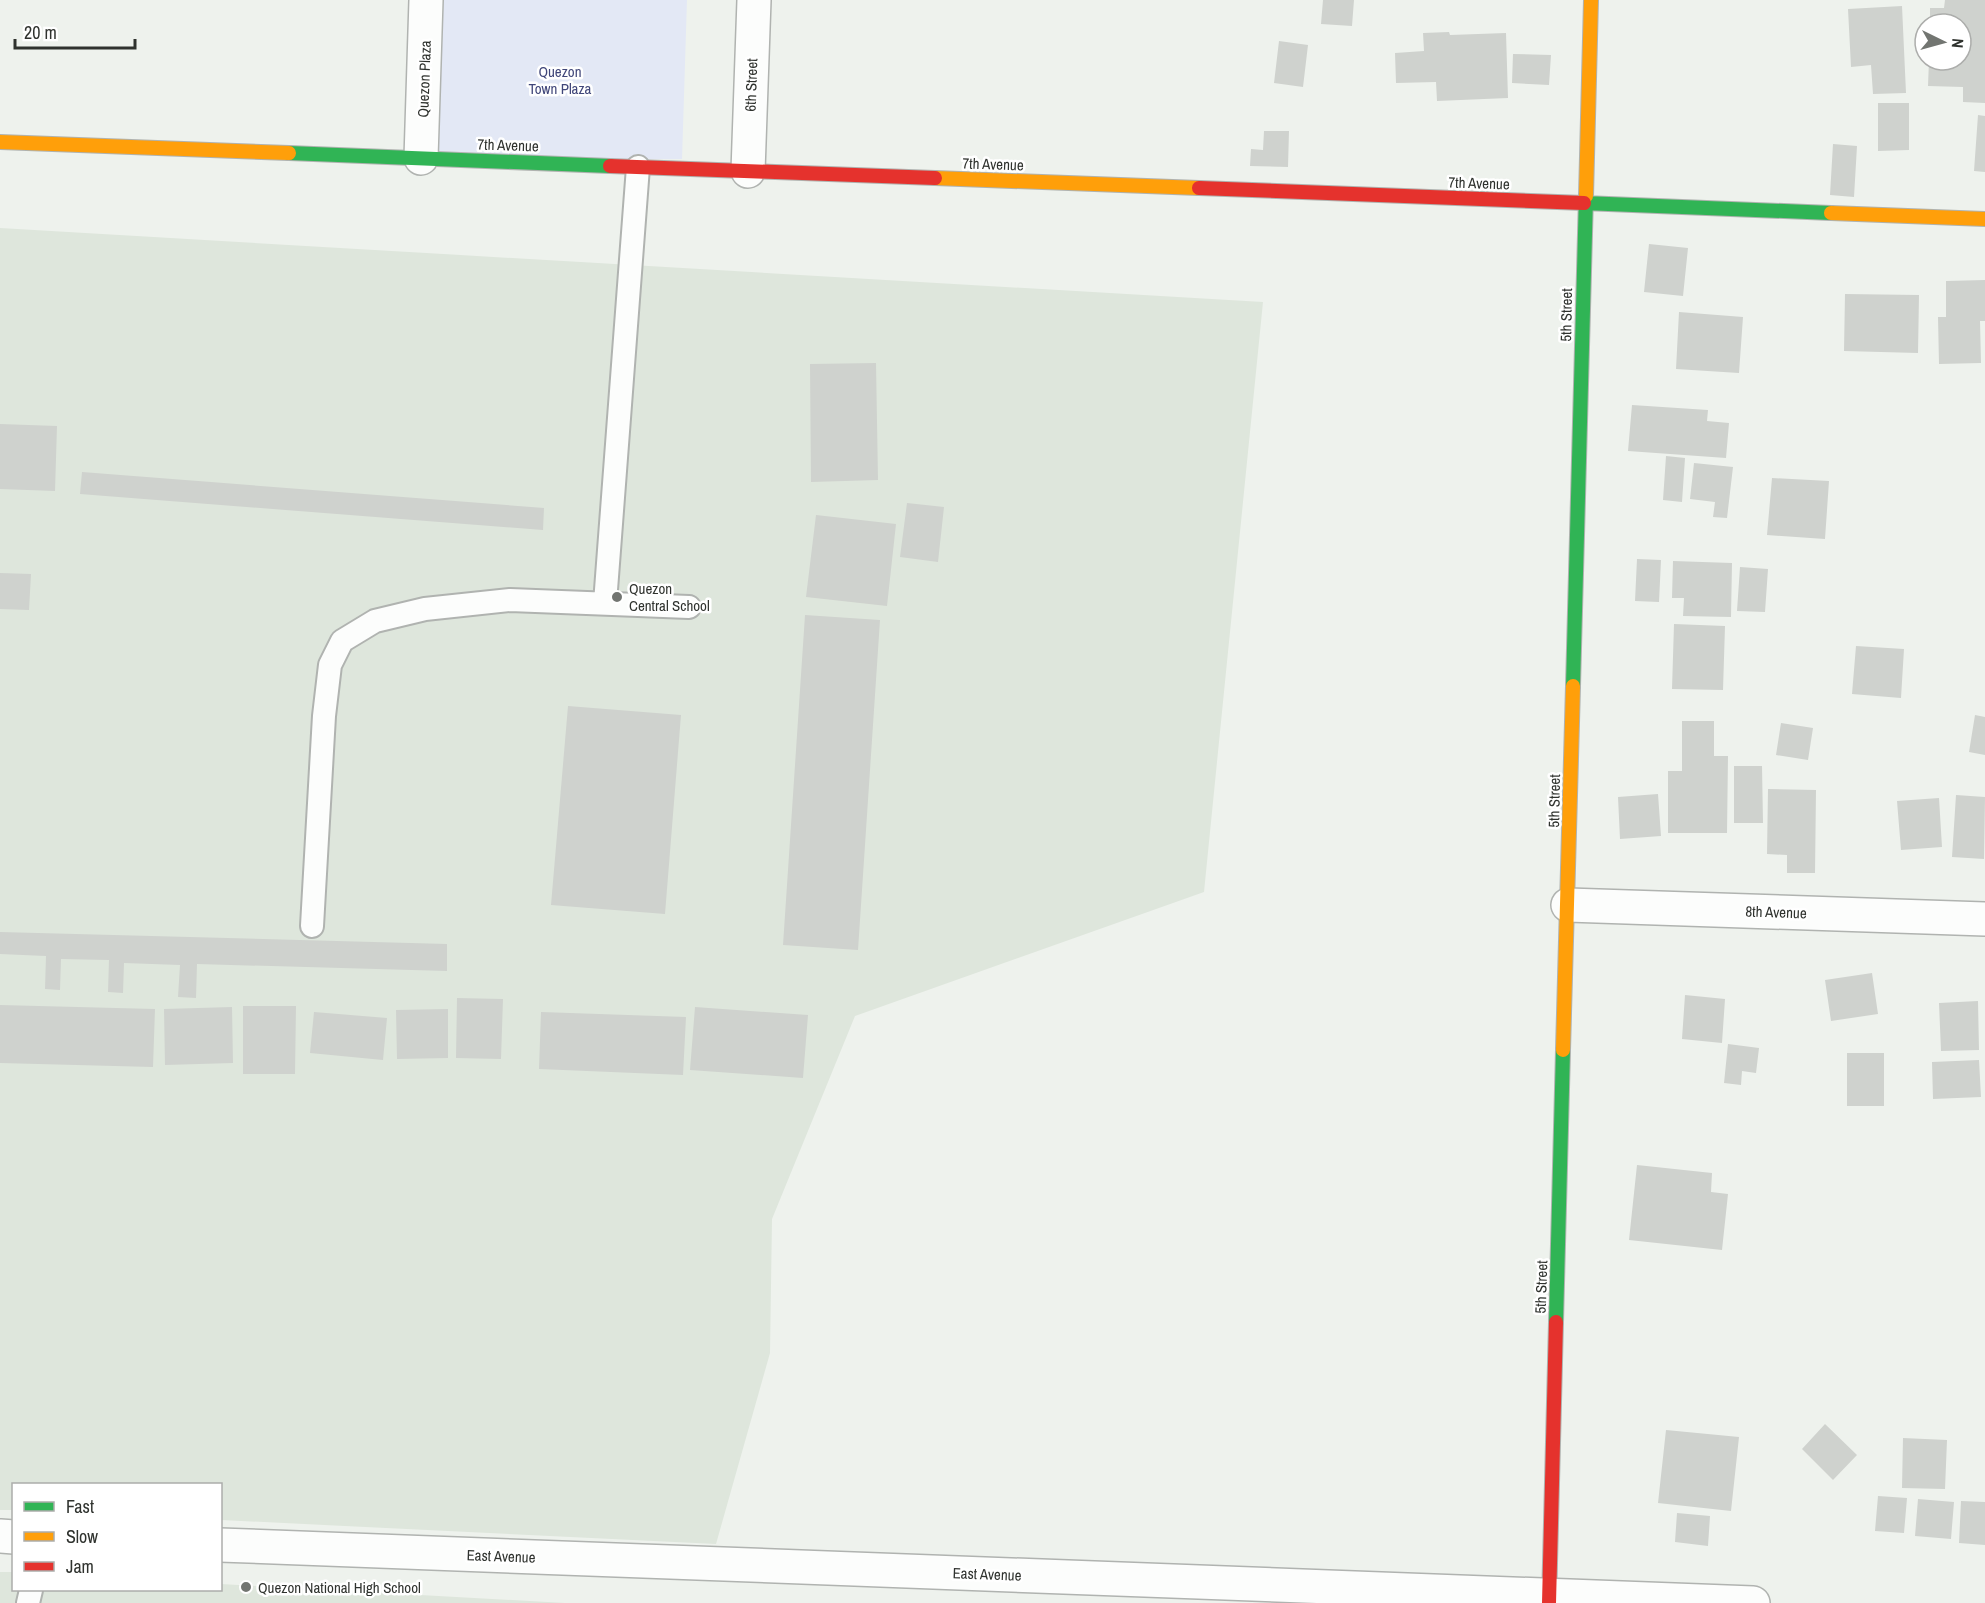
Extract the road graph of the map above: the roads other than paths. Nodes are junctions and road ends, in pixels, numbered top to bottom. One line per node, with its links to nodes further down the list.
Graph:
1 (426, 0): 5 (street, Quezon Plaza)
2 (754, 0): 7 (street, 6th Street)
3 (1591, 0): 8 (street, 5th Street)
4 (0, 142): 5 (street, 7th Avenue)
5 (421, 158): 6 (street, 7th Avenue)
6 (638, 167): 7 (street, 7th Avenue); 10 (lane)
7 (748, 171): 8 (street, 7th Avenue)
8 (1586, 204): 9 (street, 7th Avenue); 12 (street, 5th Street)
9 (1985, 219)
10 (605, 603): 11 (lane); 14 (lane)
11 (689, 607)
12 (1568, 905): 13 (street, 8th Avenue); 16 (street, 5th Street)
13 (1985, 919)
14 (312, 926)
15 (222, 1545): 16 (street, East Avenue)
16 (1549, 1600): 17 (street, East Avenue)
17 (1753, 1603)

